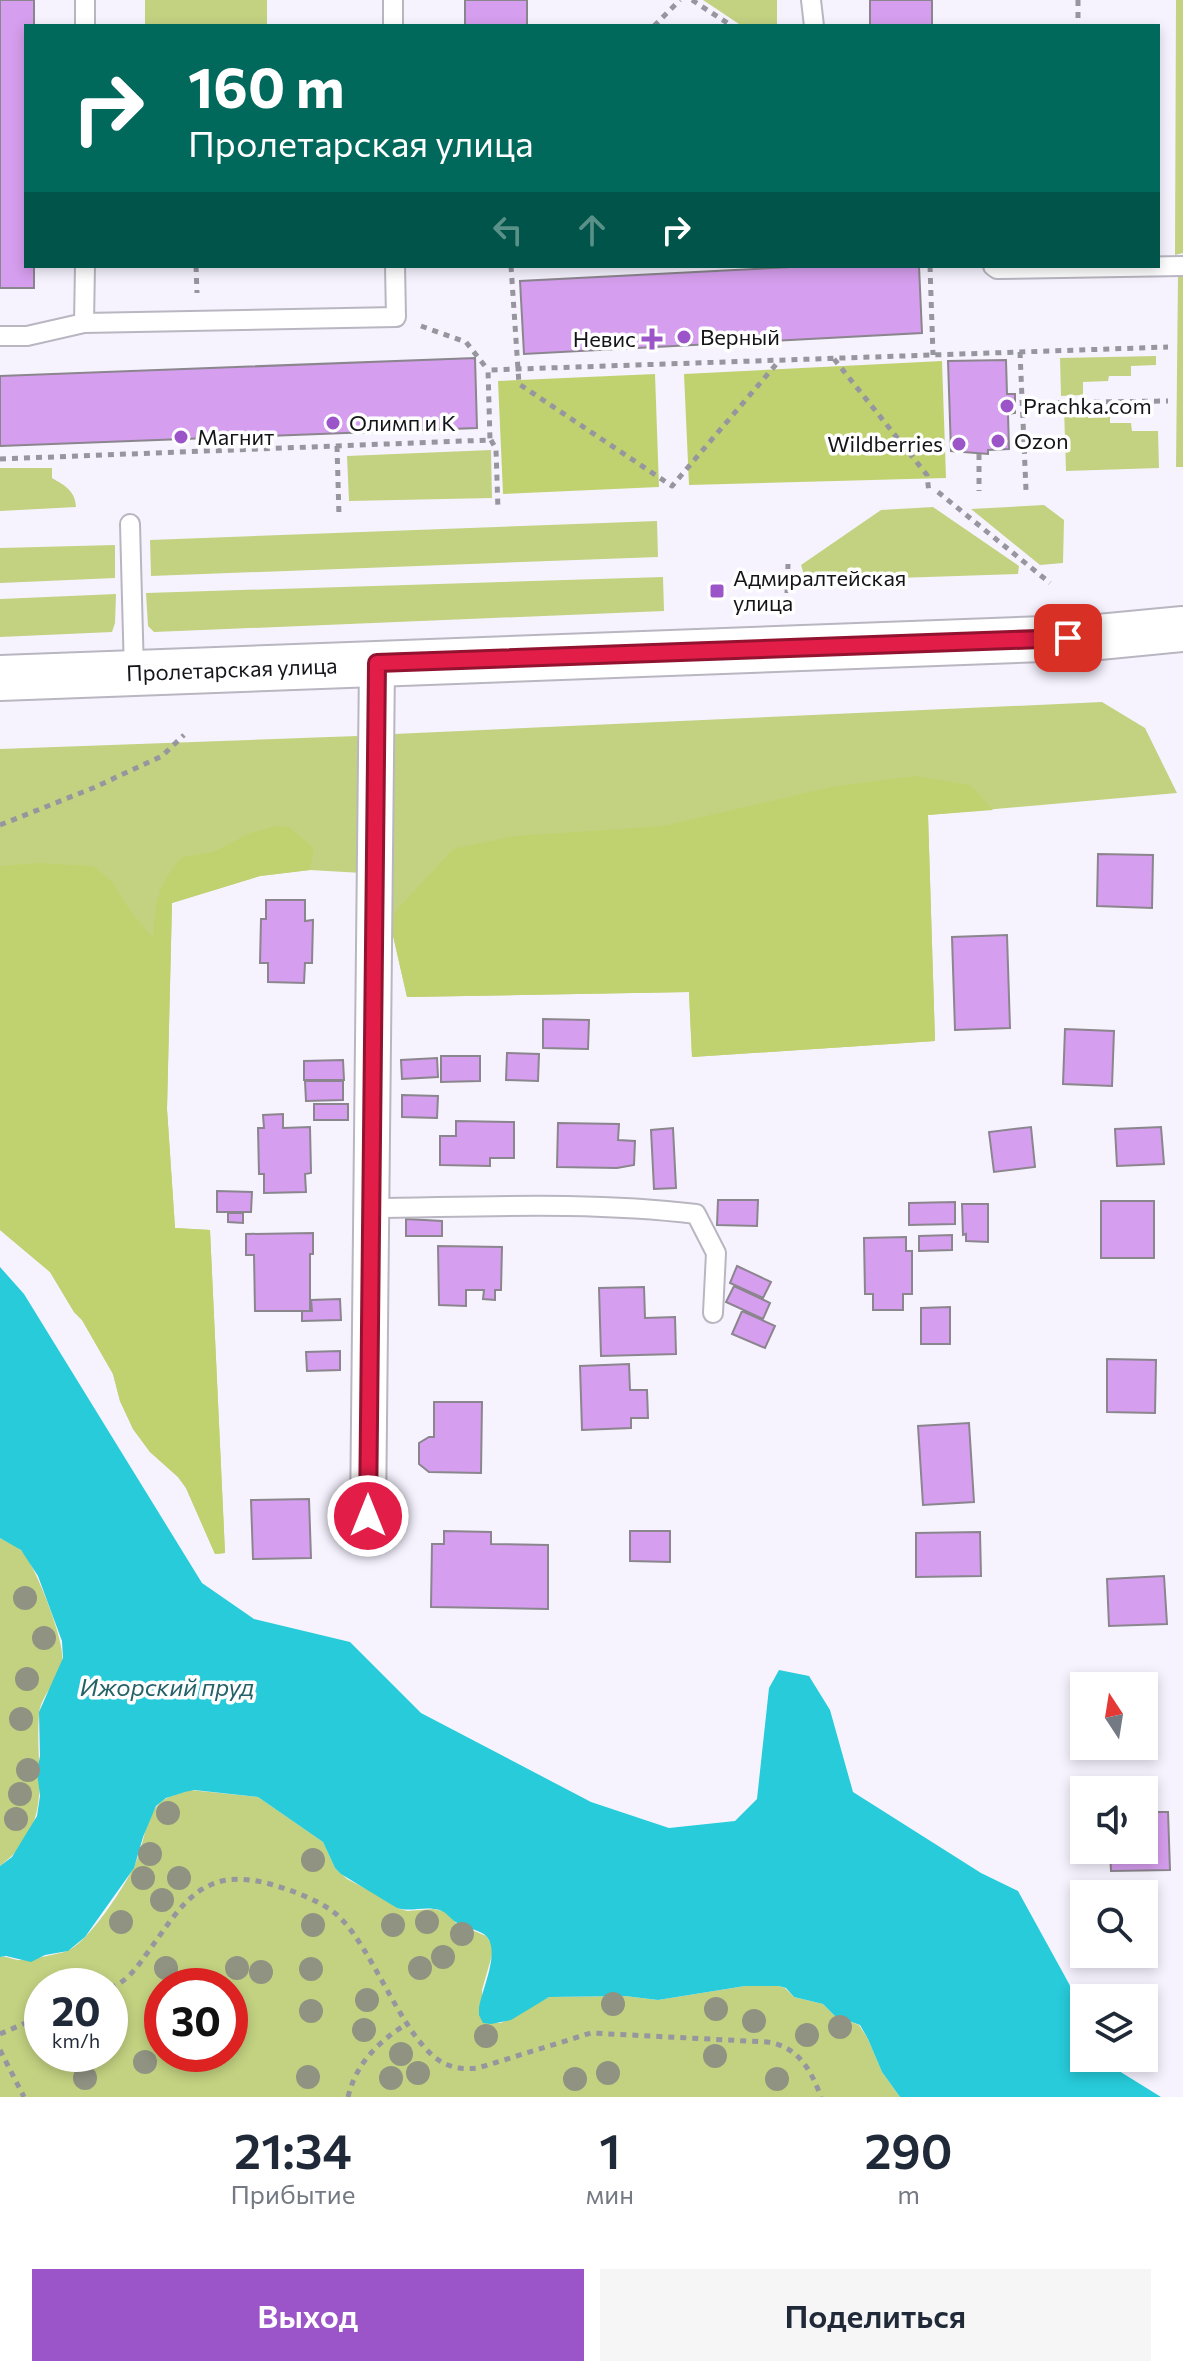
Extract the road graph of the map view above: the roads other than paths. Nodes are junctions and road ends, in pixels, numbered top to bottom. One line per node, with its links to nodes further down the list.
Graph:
1 (85, 0): 4 (lane)
2 (393, 0): 5 (lane)
3 (811, 0): 6 (lane)
4 (85, 24)
5 (393, 24)
6 (814, 24)
7 (1160, 266): 8 (lane)
8 (1183, 266)
9 (85, 268): 13 (lane)
10 (395, 268): 13 (lane)
11 (996, 268): 12 (lane)
12 (1041, 268)
13 (84, 323): 14 (lane)
14 (0, 336)
15 (130, 524): 18 (lane)
16 (1183, 629): 17 (main road, Пролетарская улица)
17 (377, 663): 18 (main road, Пролетарская улица); 20 (street)
18 (134, 673): 19 (main road, Пролетарская улица)
19 (0, 678)
20 (370, 1208): 21 (lane); 22 (street)
21 (713, 1313)
22 (368, 1516)

